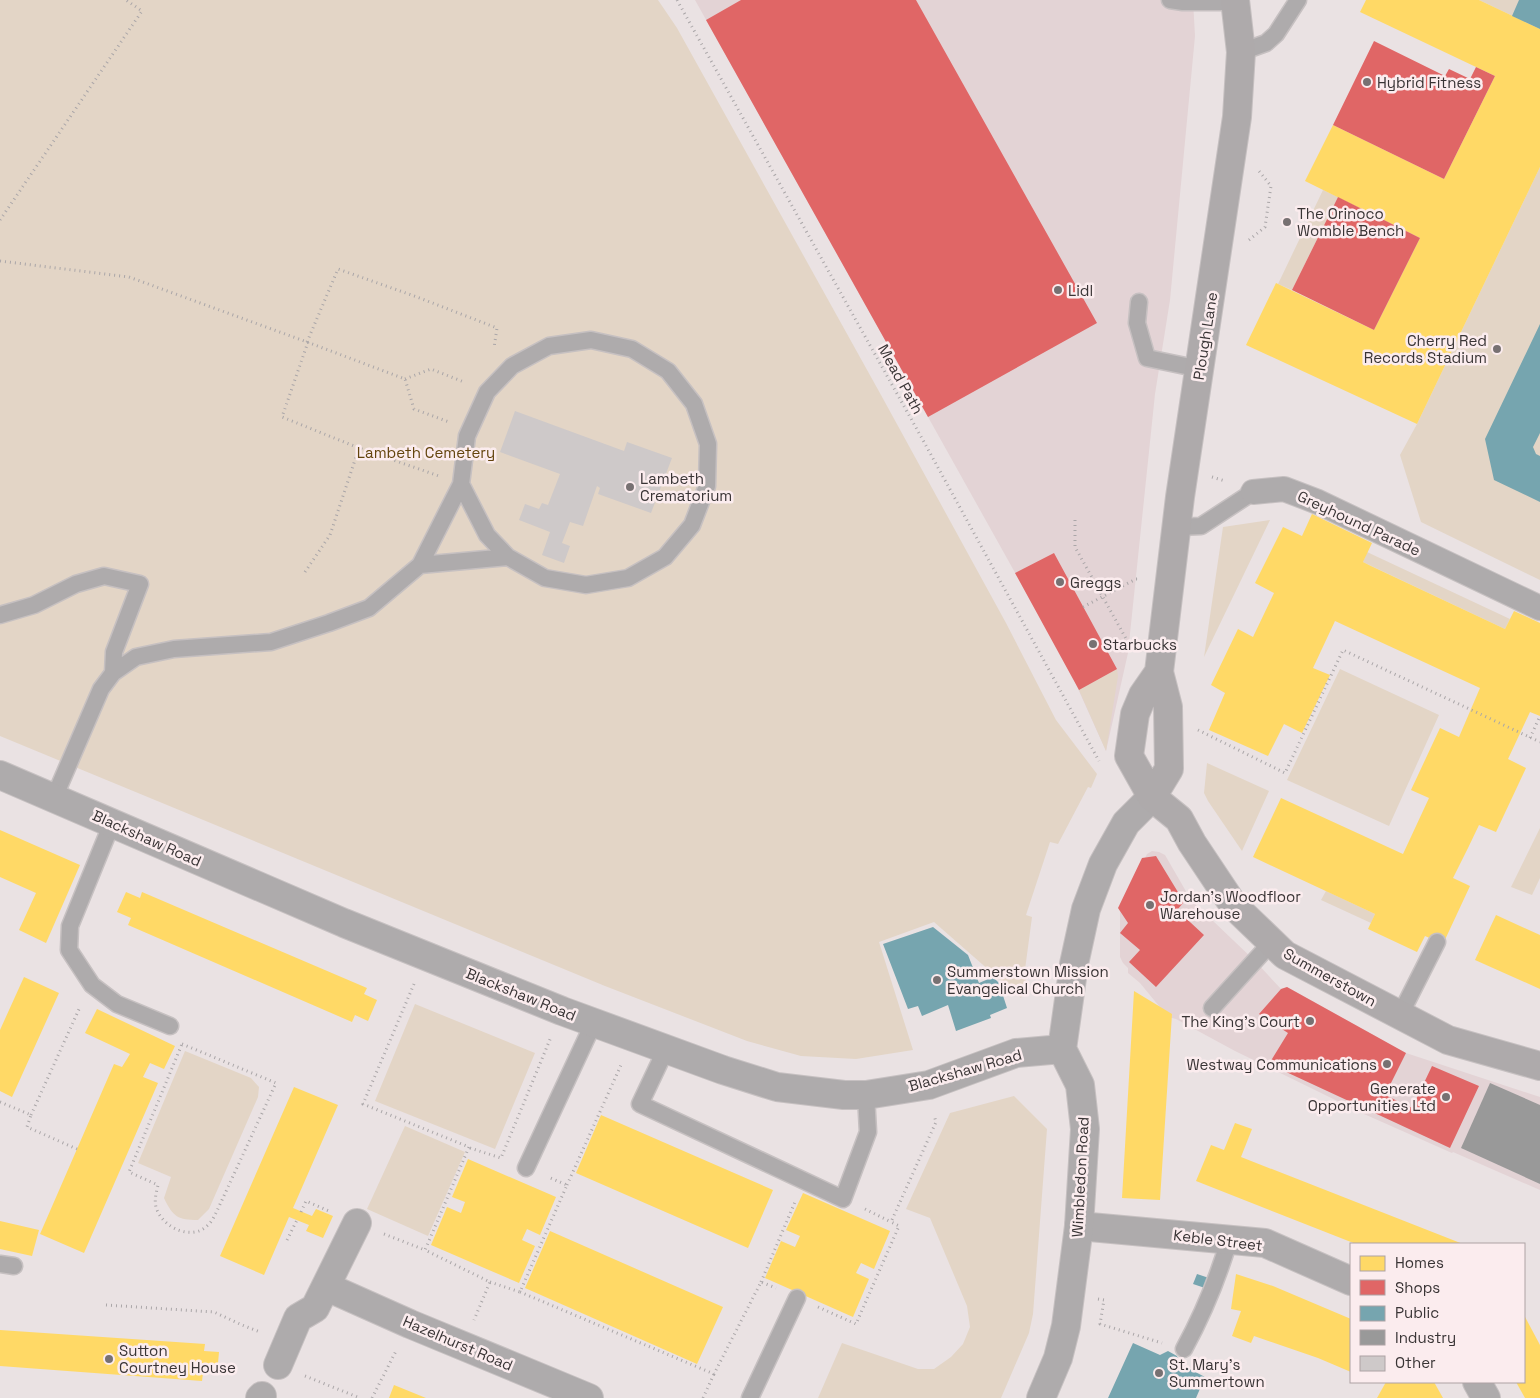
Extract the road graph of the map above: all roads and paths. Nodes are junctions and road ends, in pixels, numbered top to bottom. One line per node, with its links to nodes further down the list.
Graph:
1 (126, 0): 8 (path)
2 (677, 0): 37 (path, Mead Path)
3 (1170, 0): 5 (lane)
4 (1298, 0): 6 (lane)
5 (1235, 1): 6 (main road, Plough Lane)
6 (1241, 52): 13 (main road, Plough Lane)
7 (1263, 176): 9 (path)
8 (0, 220)
9 (1255, 235)
10 (0, 261): 12 (path)
11 (1139, 302): 13 (lane)
12 (307, 342): 14 (path); 15 (path); 17 (path)
13 (1200, 369): 21 (main road, Plough Lane)
14 (404, 379): 15 (path); 16 (path)
15 (487, 392): 16 (lane); 22 (lane)
16 (470, 430): 18 (lane)
17 (359, 448): 18 (path); 24 (path)
18 (461, 484): 22 (lane); 23 (lane)
19 (1253, 492): 21 (lane, Greyhound Parade); 28 (street, Greyhound Parade)
20 (1075, 520): 26 (path)
21 (1177, 527): 31 (main road, Plough Lane)
22 (508, 557): 23 (lane)
23 (420, 565): 32 (lane)
24 (305, 572)
25 (1142, 579): 26 (path)
26 (1103, 596): 27 (path); 30 (path)
27 (1083, 607)
28 (1540, 608)
29 (0, 615): 32 (lane)
30 (1133, 646)
31 (1159, 672): 39 (main road, Plough Lane); 39 (main road, Plough Lane)
32 (113, 673): 40 (lane)
33 (1540, 716): 35 (path)
34 (1193, 728): 35 (path)
35 (1530, 738): 36 (path)
36 (1540, 742)
37 (1100, 763)
38 (0, 775): 40 (street, Blackshaw Road)
39 (1152, 796): 43 (main road, Summerstown); 52 (street)
40 (54, 798): 41 (street, Blackshaw Road)
41 (112, 823): 44 (street, Blackshaw Road); 45 (lane)
42 (1437, 942): 48 (lane)
43 (1271, 943): 46 (lane); 48 (main road, Summerstown)
44 (427, 956): 47 (street, Blackshaw Road); 59 (path)
45 (92, 985): 50 (lane); 58 (path)
46 (1212, 1008)
47 (562, 1012): 49 (street, Blackshaw Road); 61 (path)
48 (1400, 1016): 54 (main road, Summerstown)
49 (594, 1022): 51 (street, Blackshaw Road); 62 (lane)
50 (170, 1026)
51 (634, 1038): 53 (street, Blackshaw Road); 64 (path)
52 (1062, 1049): 55 (street, Blackshaw Road); 71 (street, Wimbledon Road)
53 (666, 1050): 56 (street, Blackshaw Road); 63 (lane)
54 (1540, 1066)
55 (929, 1084): 56 (street, Blackshaw Road); 69 (path)
56 (866, 1095): 65 (lane)
57 (0, 1102): 58 (path)
58 (31, 1115): 60 (path)
59 (469, 1147): 61 (path); 74 (path)
60 (76, 1149)
61 (501, 1158): 62 (path)
62 (526, 1168): 64 (path)
63 (804, 1181): 65 (lane); 77 (path)
64 (567, 1185): 79 (path)
65 (843, 1199): 69 (path)
66 (301, 1212): 70 (path)
67 (216, 1213): 67 (path)
68 (297, 1220): 72 (path)
69 (891, 1222): 81 (path)
70 (356, 1223): 74 (path); 78 (street)
71 (1079, 1226): 73 (street, Keble Street); 80 (street, Wimbledon Road)
72 (287, 1240)
73 (1229, 1240): 75 (street, Keble Street); 86 (lane)
74 (425, 1250): 76 (path)
75 (1350, 1281)
76 (490, 1282): 79 (path); 85 (path)
77 (761, 1282): 81 (path); 88 (path)
78 (327, 1287): 83 (street, Hazelhurst Road); 87 (street)
79 (520, 1292): 88 (path)
80 (1071, 1295): 86 (path); 95 (street, Wimbledon Road)
81 (798, 1298): 94 (lane)
82 (106, 1305): 84 (path)
83 (410, 1324): 85 (street, Hazelhurst Road); 91 (path)
84 (265, 1334)
85 (464, 1346): 92 (street, Hazelhurst Road)
86 (1184, 1348)
87 (278, 1365): 90 (path)
88 (714, 1374): 93 (path)
89 (1478, 1383): 96 (street)
90 (360, 1398)
91 (372, 1398)
92 (590, 1398)
93 (703, 1398)
94 (750, 1398)
95 (1041, 1398)
96 (1486, 1398)

